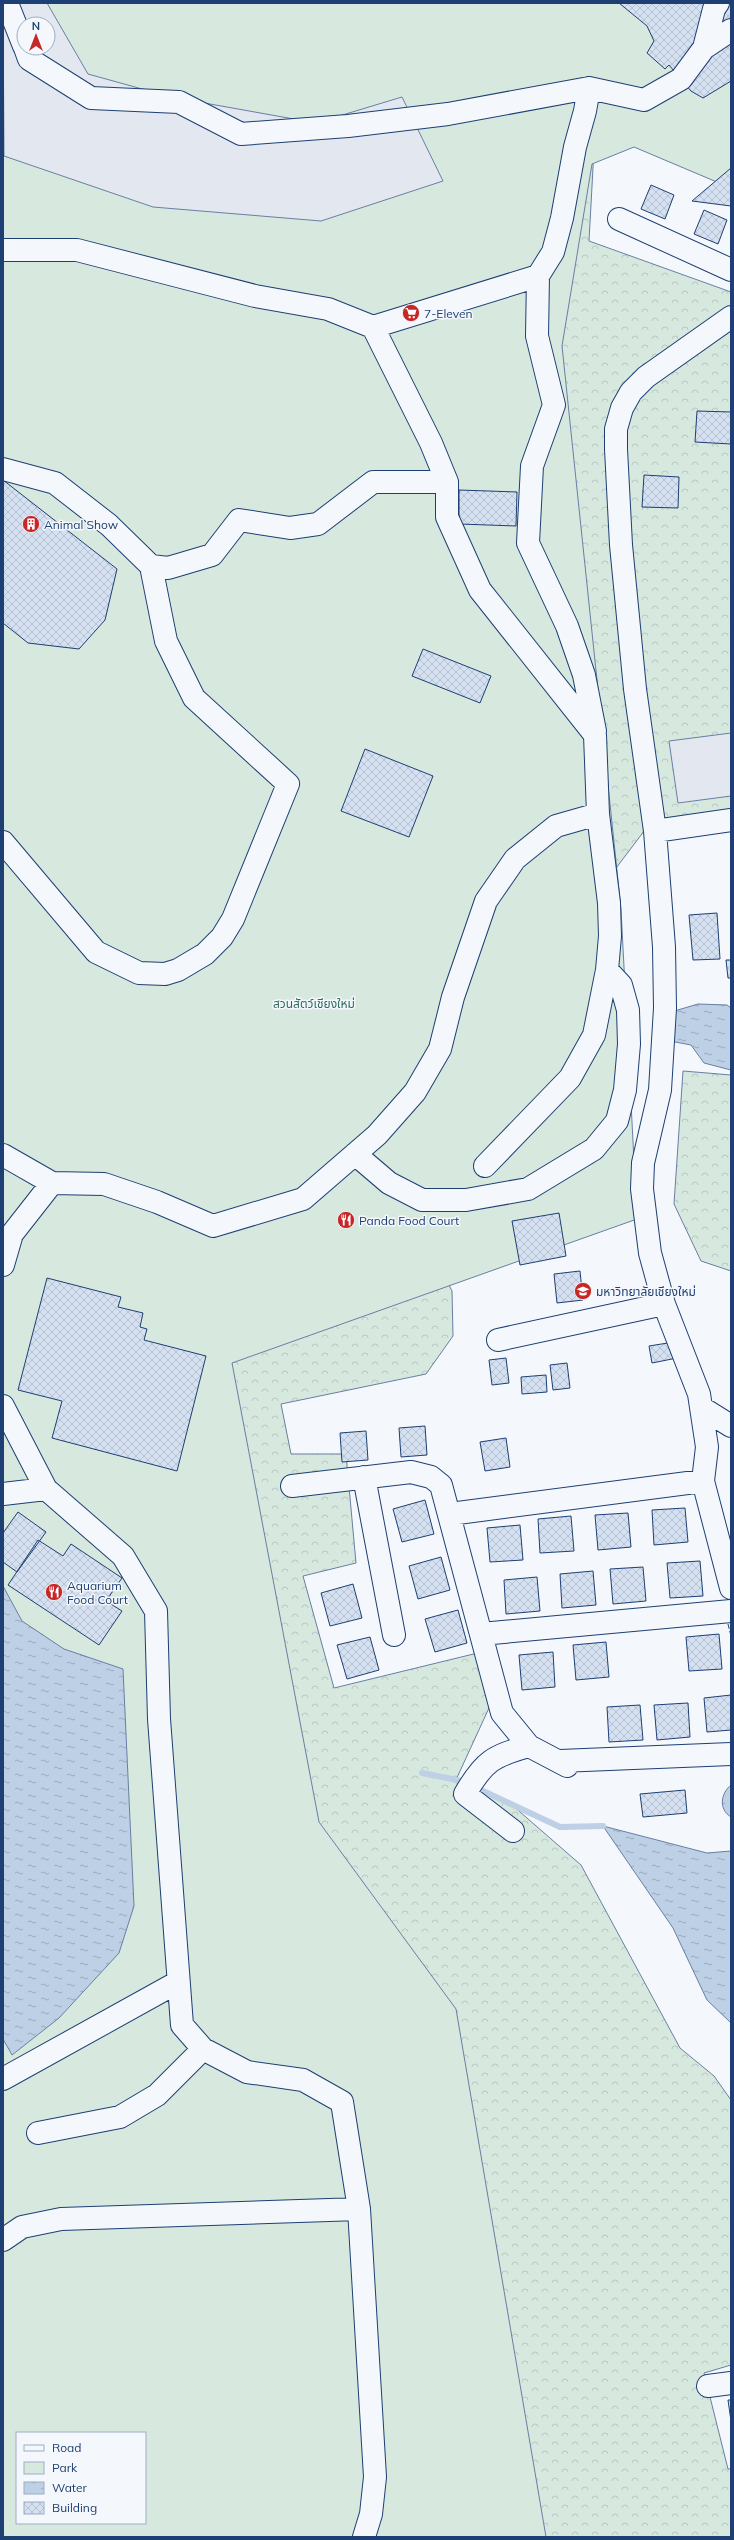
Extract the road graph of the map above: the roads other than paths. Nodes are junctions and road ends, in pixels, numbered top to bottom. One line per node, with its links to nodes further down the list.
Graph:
1 (7, 3): 3 (street)
2 (718, 3): 5 (street)
3 (16, 26)
4 (731, 30): 5 (street)
5 (704, 48): 7 (street)
6 (28, 56): 7 (street)
7 (589, 88): 11 (street)
8 (619, 219): 10 (street)
9 (3, 250): 13 (street)
10 (731, 270)
11 (538, 276): 13 (street); 17 (street)
12 (731, 317): 20 (street)
13 (373, 327): 15 (street)
14 (3, 469): 16 (street)
15 (447, 482): 16 (street); 17 (street)
16 (151, 566): 21 (street)
17 (595, 735): 18 (street)
18 (598, 814): 22 (street); 23 (street)
19 (731, 820): 20 (street)
20 (655, 831): 28 (street)
21 (3, 842)
22 (607, 970): 23 (street); 25 (street)
23 (355, 1154): 26 (street)
24 (3, 1155): 26 (street)
25 (485, 1166)
26 (52, 1183): 27 (street)
27 (3, 1265)
28 (664, 1304): 29 (street); 31 (street)
29 (498, 1340)
30 (3, 1406): 36 (street)
31 (702, 1408): 32 (street); 34 (street)
32 (731, 1426)
33 (364, 1477): 35 (street); 38 (street); 42 (street)
34 (703, 1481): 38 (street); 39 (street)
35 (292, 1486)
36 (46, 1489): 37 (street); 46 (street)
37 (3, 1494)
38 (450, 1514): 41 (street)
39 (731, 1588)
40 (731, 1611): 41 (street)
41 (481, 1634): 43 (street)
42 (394, 1635)
43 (529, 1746): 44 (street); 45 (street)
44 (731, 1754)
45 (513, 1831)
46 (178, 1982): 47 (street); 48 (street)
47 (203, 2049): 49 (street); 50 (street)
48 (3, 2079)
49 (38, 2134)
50 (359, 2209): 51 (street); 54 (street)
51 (3, 2240)
52 (731, 2383): 53 (street)
53 (708, 2386)
54 (364, 2537)

